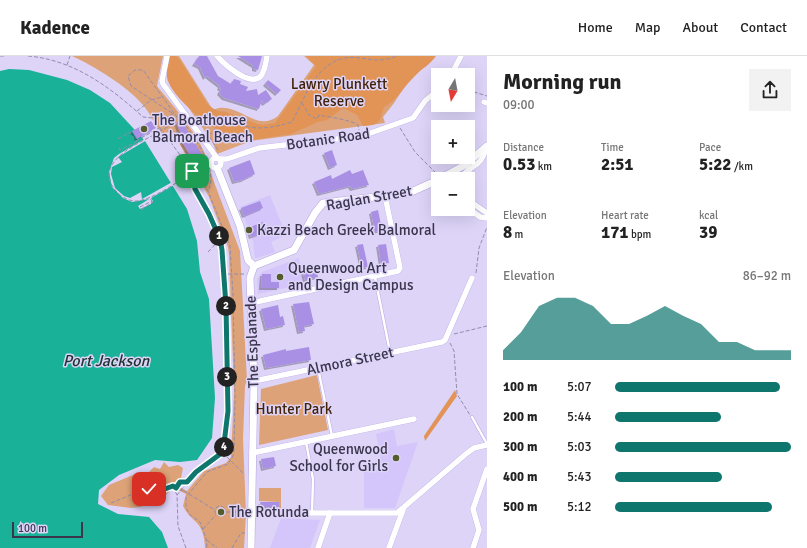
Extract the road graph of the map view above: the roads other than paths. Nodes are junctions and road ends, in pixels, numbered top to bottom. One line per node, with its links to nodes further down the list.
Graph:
1 (167, 56): 8 (street)
2 (217, 56): 3 (street)
3 (268, 56)
4 (461, 56): 5 (street)
5 (455, 68)
6 (431, 95): 8 (street, Botanic Road)
7 (487, 146): 9 (street); 10 (street, Raglan Street)
8 (215, 162): 17 (street)
9 (468, 171)
10 (449, 172)
11 (431, 181): 12 (street, Raglan Street)
12 (385, 196): 17 (street, Raglan Street); 18 (street)
13 (475, 205): 15 (street)
14 (475, 213): 16 (street)
15 (487, 213)
16 (487, 218)
17 (254, 266): 20 (street, The Esplanade)
18 (375, 276): 20 (street); 21 (lane)
19 (472, 278): 21 (street, Almora Street)
20 (251, 304): 23 (street, The Esplanade)
21 (390, 353): 22 (street, Almora Street)
22 (318, 368): 23 (street, Almora Street); 26 (lane)
23 (254, 381): 29 (street, The Esplanade)
24 (472, 417): 28 (lane)
25 (414, 419): 26 (street)
26 (332, 436): 27 (street)
27 (306, 442): 29 (street); 33 (lane)
28 (487, 445): 31 (street)
29 (252, 453): 32 (street, The Esplanade)
30 (487, 469): 38 (street)
31 (403, 510): 34 (street); 37 (street)
32 (253, 513): 33 (street); 35 (street, The Esplanade)
33 (312, 513): 34 (street)
34 (330, 513): 36 (street)
35 (251, 548)
36 (318, 548)
37 (389, 548)
38 (473, 548)

